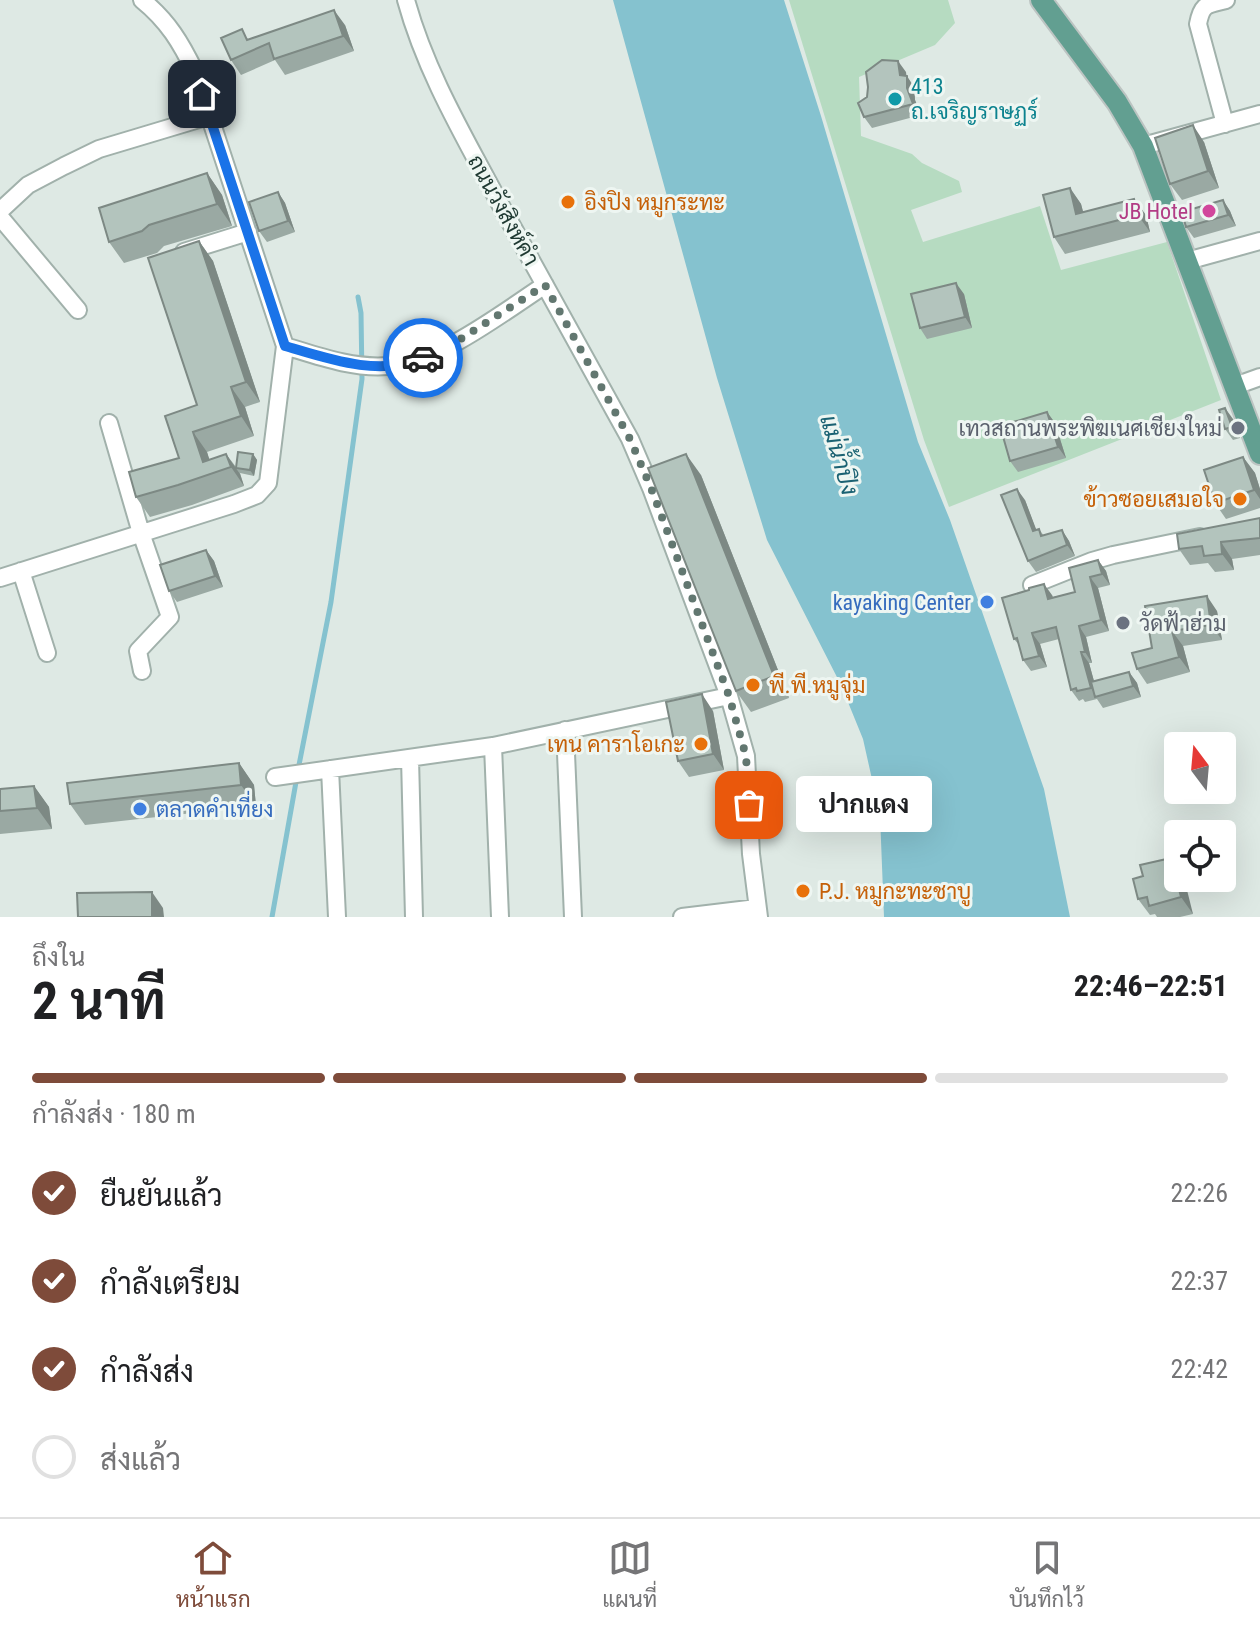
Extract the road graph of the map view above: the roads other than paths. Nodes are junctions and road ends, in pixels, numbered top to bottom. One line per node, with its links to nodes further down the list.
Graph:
1 (142, 0): 6 (street)
2 (406, 0): 15 (street, ถนนวังสิงห์คำ)
3 (1041, 0): 8 (main road)
4 (1226, 0): 7 (street)
5 (1260, 114): 7 (street)
6 (209, 116): 9 (street); 11 (street)
7 (1225, 124): 8 (street)
8 (1143, 146): 14 (main road)
9 (0, 211)
10 (0, 217): 16 (street)
11 (248, 232): 13 (street); 17 (street)
12 (1260, 241): 14 (street)
13 (167, 257)
14 (1187, 261): 19 (main road)
15 (545, 285): 17 (street); 29 (street, ถนนวังสิงห์คำ)
16 (78, 310)
17 (285, 346): 22 (street)
18 (1260, 377): 19 (street)
19 (1235, 386): 21 (main road)
20 (109, 423): 22 (street)
21 (1260, 454)
22 (141, 533): 24 (street); 28 (street)
23 (1216, 534): 26 (street)
24 (21, 571): 25 (street); 27 (street)
25 (0, 578)
26 (1032, 585)
27 (47, 653)
28 (142, 671)
29 (729, 696): 30 (street); 35 (street, ถนนวังสิงห์คำ)
30 (565, 730): 31 (street); 39 (street)
31 (493, 746): 32 (street); 38 (street)
32 (410, 758): 33 (street); 37 (street)
33 (330, 769): 34 (street); 36 (street)
34 (275, 777)
35 (758, 913): 40 (street)
36 (337, 917)
37 (414, 917)
38 (500, 917)
39 (573, 917)
40 (682, 917)

